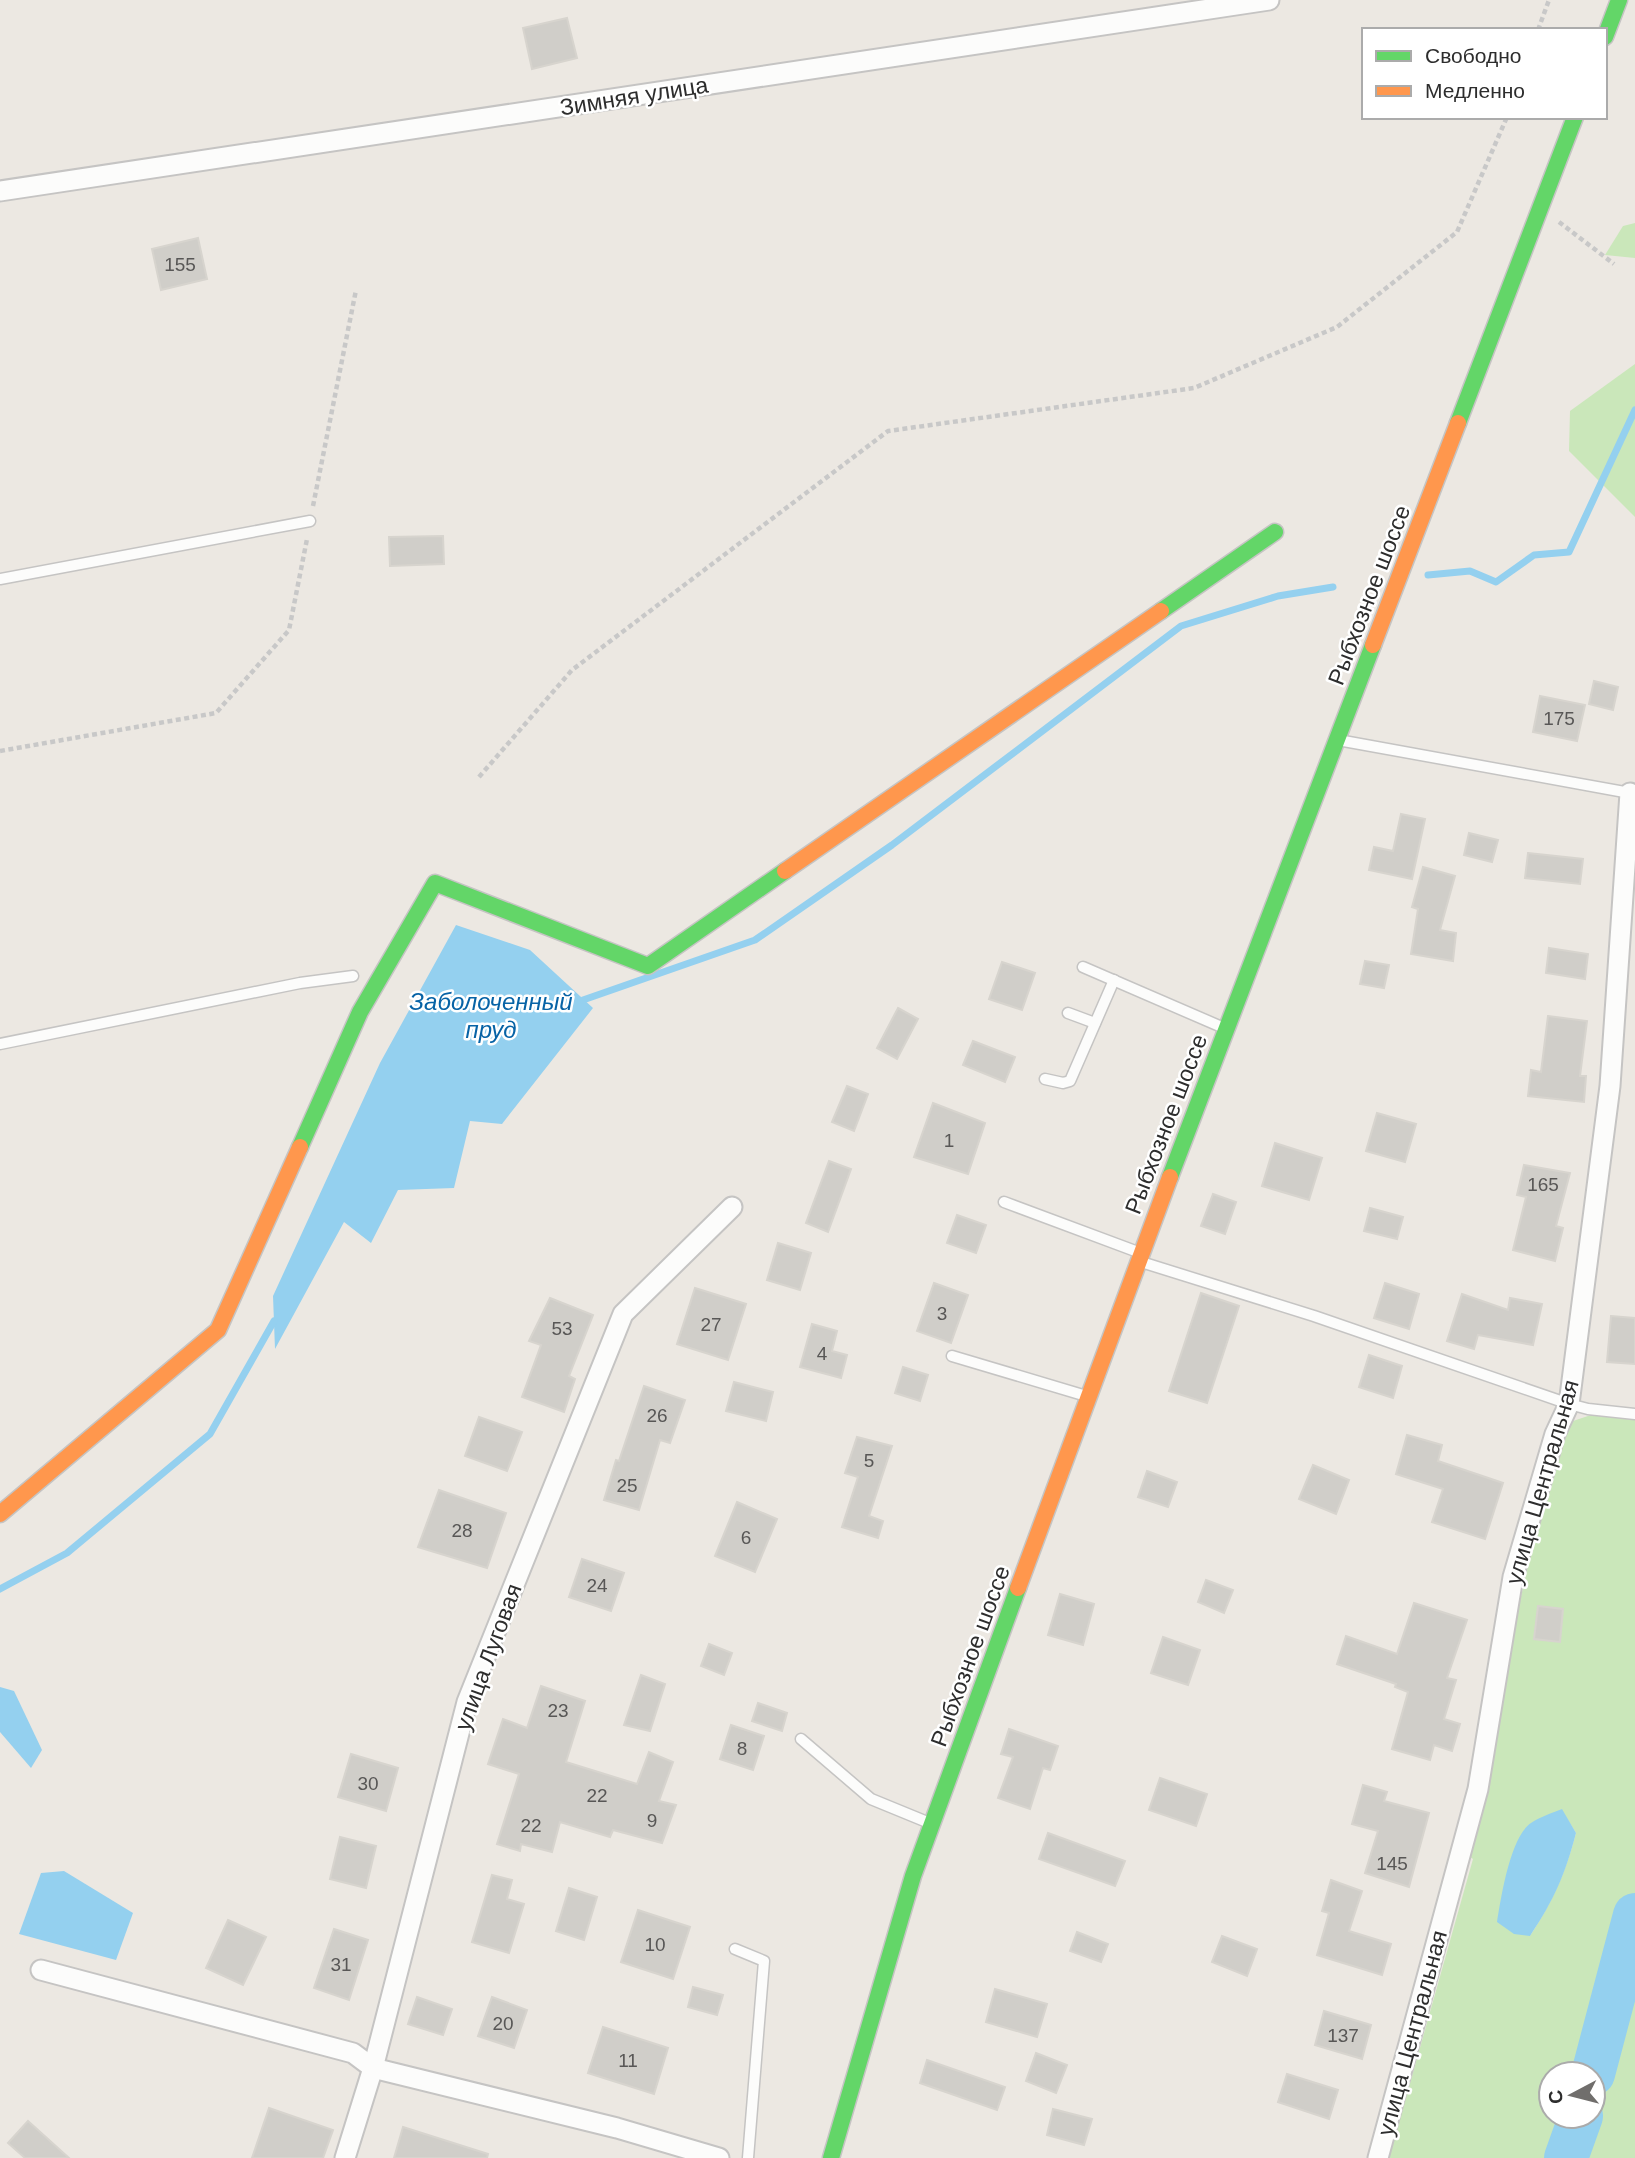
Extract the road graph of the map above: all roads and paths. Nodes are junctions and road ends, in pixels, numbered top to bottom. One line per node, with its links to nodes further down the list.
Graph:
1 (1269, 0): 8 (street, Зимняя улица)
2 (1549, 0): 4 (path)
3 (1619, 0): 5 (main road)
4 (1539, 28)
5 (1607, 32)
6 (1506, 119): 17 (path)
7 (1574, 119): 9 (main road, Рыбхозное шоссе)
8 (1, 185)
9 (1540, 209): 10 (path); 15 (main road, Рыбхозное шоссе)
10 (1614, 264)
11 (356, 290): 12 (path)
12 (310, 521): 14 (lane); 16 (path)
13 (1275, 532): 34 (main road)
14 (0, 579)
15 (1338, 740): 18 (lane); 24 (main road, Рыбхозное шоссе)
16 (0, 751)
17 (479, 777)
18 (1630, 793): 32 (street, улица Центральная)
19 (1083, 967): 21 (lane)
20 (353, 976): 25 (lane)
21 (1114, 980): 23 (lane); 24 (lane)
22 (1068, 1013): 23 (lane)
23 (1095, 1023): 26 (lane)
24 (1227, 1029): 29 (main road, Рыбхозное шоссе)
25 (0, 1044)
26 (1045, 1079)
27 (1004, 1202): 29 (lane)
28 (732, 1208): 39 (street, улица Луговая)
29 (1140, 1257): 32 (lane); 36 (main road, Рыбхозное шоссе)
30 (952, 1356): 31 (lane)
31 (1083, 1395)
32 (1569, 1404): 33 (lane); 44 (street, улица Центральная)
33 (1635, 1414)
34 (0, 1514)
35 (802, 1739): 36 (lane)
36 (933, 1824): 43 (main road, Рыбхозное шоссе)
37 (735, 1949): 42 (lane)
38 (41, 1970): 39 (street)
39 (373, 2068): 40 (street, улица Луговая); 41 (street)
40 (345, 2158)
41 (719, 2158)
42 (748, 2158)
43 (831, 2158)
44 (1378, 2158)

